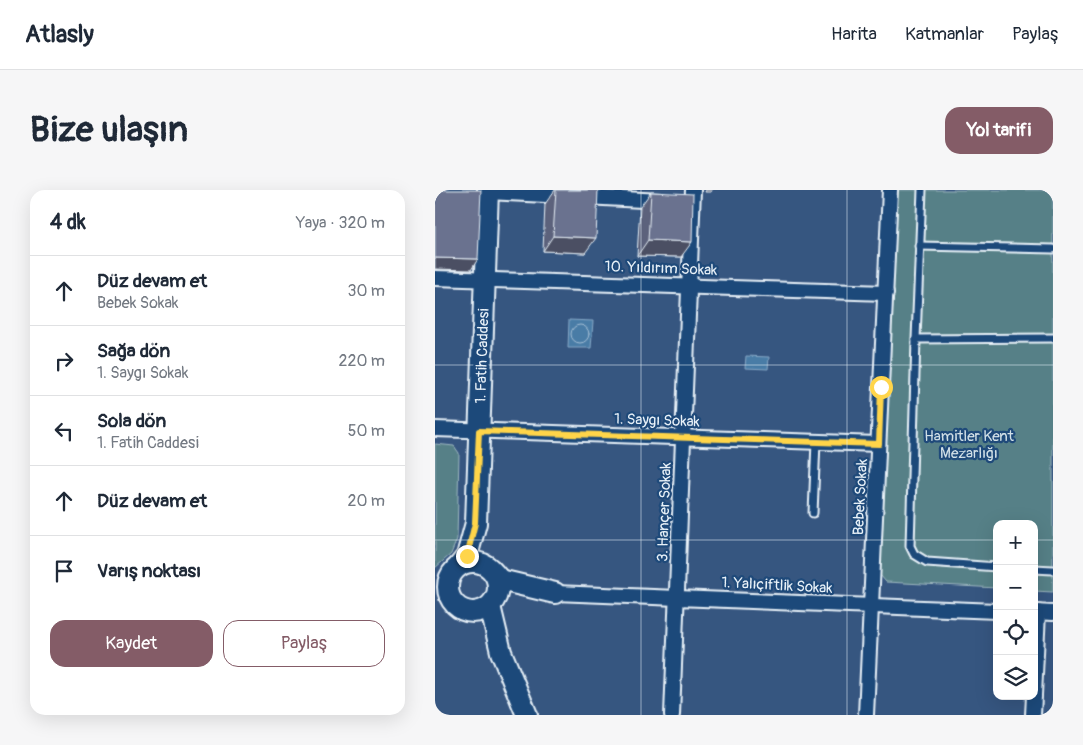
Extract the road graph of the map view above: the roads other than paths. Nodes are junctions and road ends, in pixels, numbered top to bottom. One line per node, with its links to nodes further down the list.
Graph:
1 (890, 190): 10 (street, Bebek Sokak)
2 (922, 190): 5 (lane)
3 (488, 191): 4 (street); 8 (street, 1. Fatih Caddesi)
4 (685, 199): 9 (street, 3. Hançer Sokak)
5 (919, 246): 6 (lane); 12 (lane)
6 (1053, 249)
7 (435, 278): 8 (street, 10. Yıldırım Sokak)
8 (485, 279): 9 (street, 10. Yıldırım Sokak); 14 (street, 1. Fatih Caddesi)
9 (689, 285): 10 (street, 10. Yıldırım Sokak); 15 (street, 3. Hançer Sokak)
10 (885, 293): 17 (street, Bebek Sokak)
11 (1053, 338): 12 (lane)
12 (916, 339): 21 (lane)
13 (435, 429): 14 (street, 1. Saygı Sokak)
14 (479, 431): 15 (street, 1. Saygı Sokak); 19 (street, 1. Fatih Caddesi)
15 (683, 437): 16 (street, 1. Saygı Sokak); 28 (street, 3. Hançer Sokak)
16 (816, 442): 17 (street, 1. Saygı Sokak); 18 (lane)
17 (879, 444): 30 (street, Bebek Sokak)
18 (813, 513)
19 (475, 523): 20 (street); 23 (street)
20 (458, 567): 23 (street); 25 (street); 27 (street)
21 (993, 567)
22 (1038, 569): 24 (lane)
23 (492, 570): 26 (street); 29 (street)
24 (1053, 570)
25 (435, 579)
26 (555, 593): 28 (street, 1. Yalıçiftlik Sokak); 29 (street)
27 (443, 595): 32 (street)
28 (677, 597): 30 (street, 1. Yalıçiftlik Sokak); 38 (street, 3. Hançer Sokak)
29 (491, 604): 32 (street); 35 (street)
30 (871, 605): 31 (street, 1. Yalıçiftlik Sokak); 39 (street, Bebek Sokak)
31 (993, 610)
32 (468, 611): 35 (street)
33 (1038, 612): 34 (street)
34 (1053, 613)
35 (501, 652): 37 (street)
36 (1034, 700): 40 (street)
37 (527, 715)
38 (672, 715)
39 (866, 715)
40 (1033, 715)

